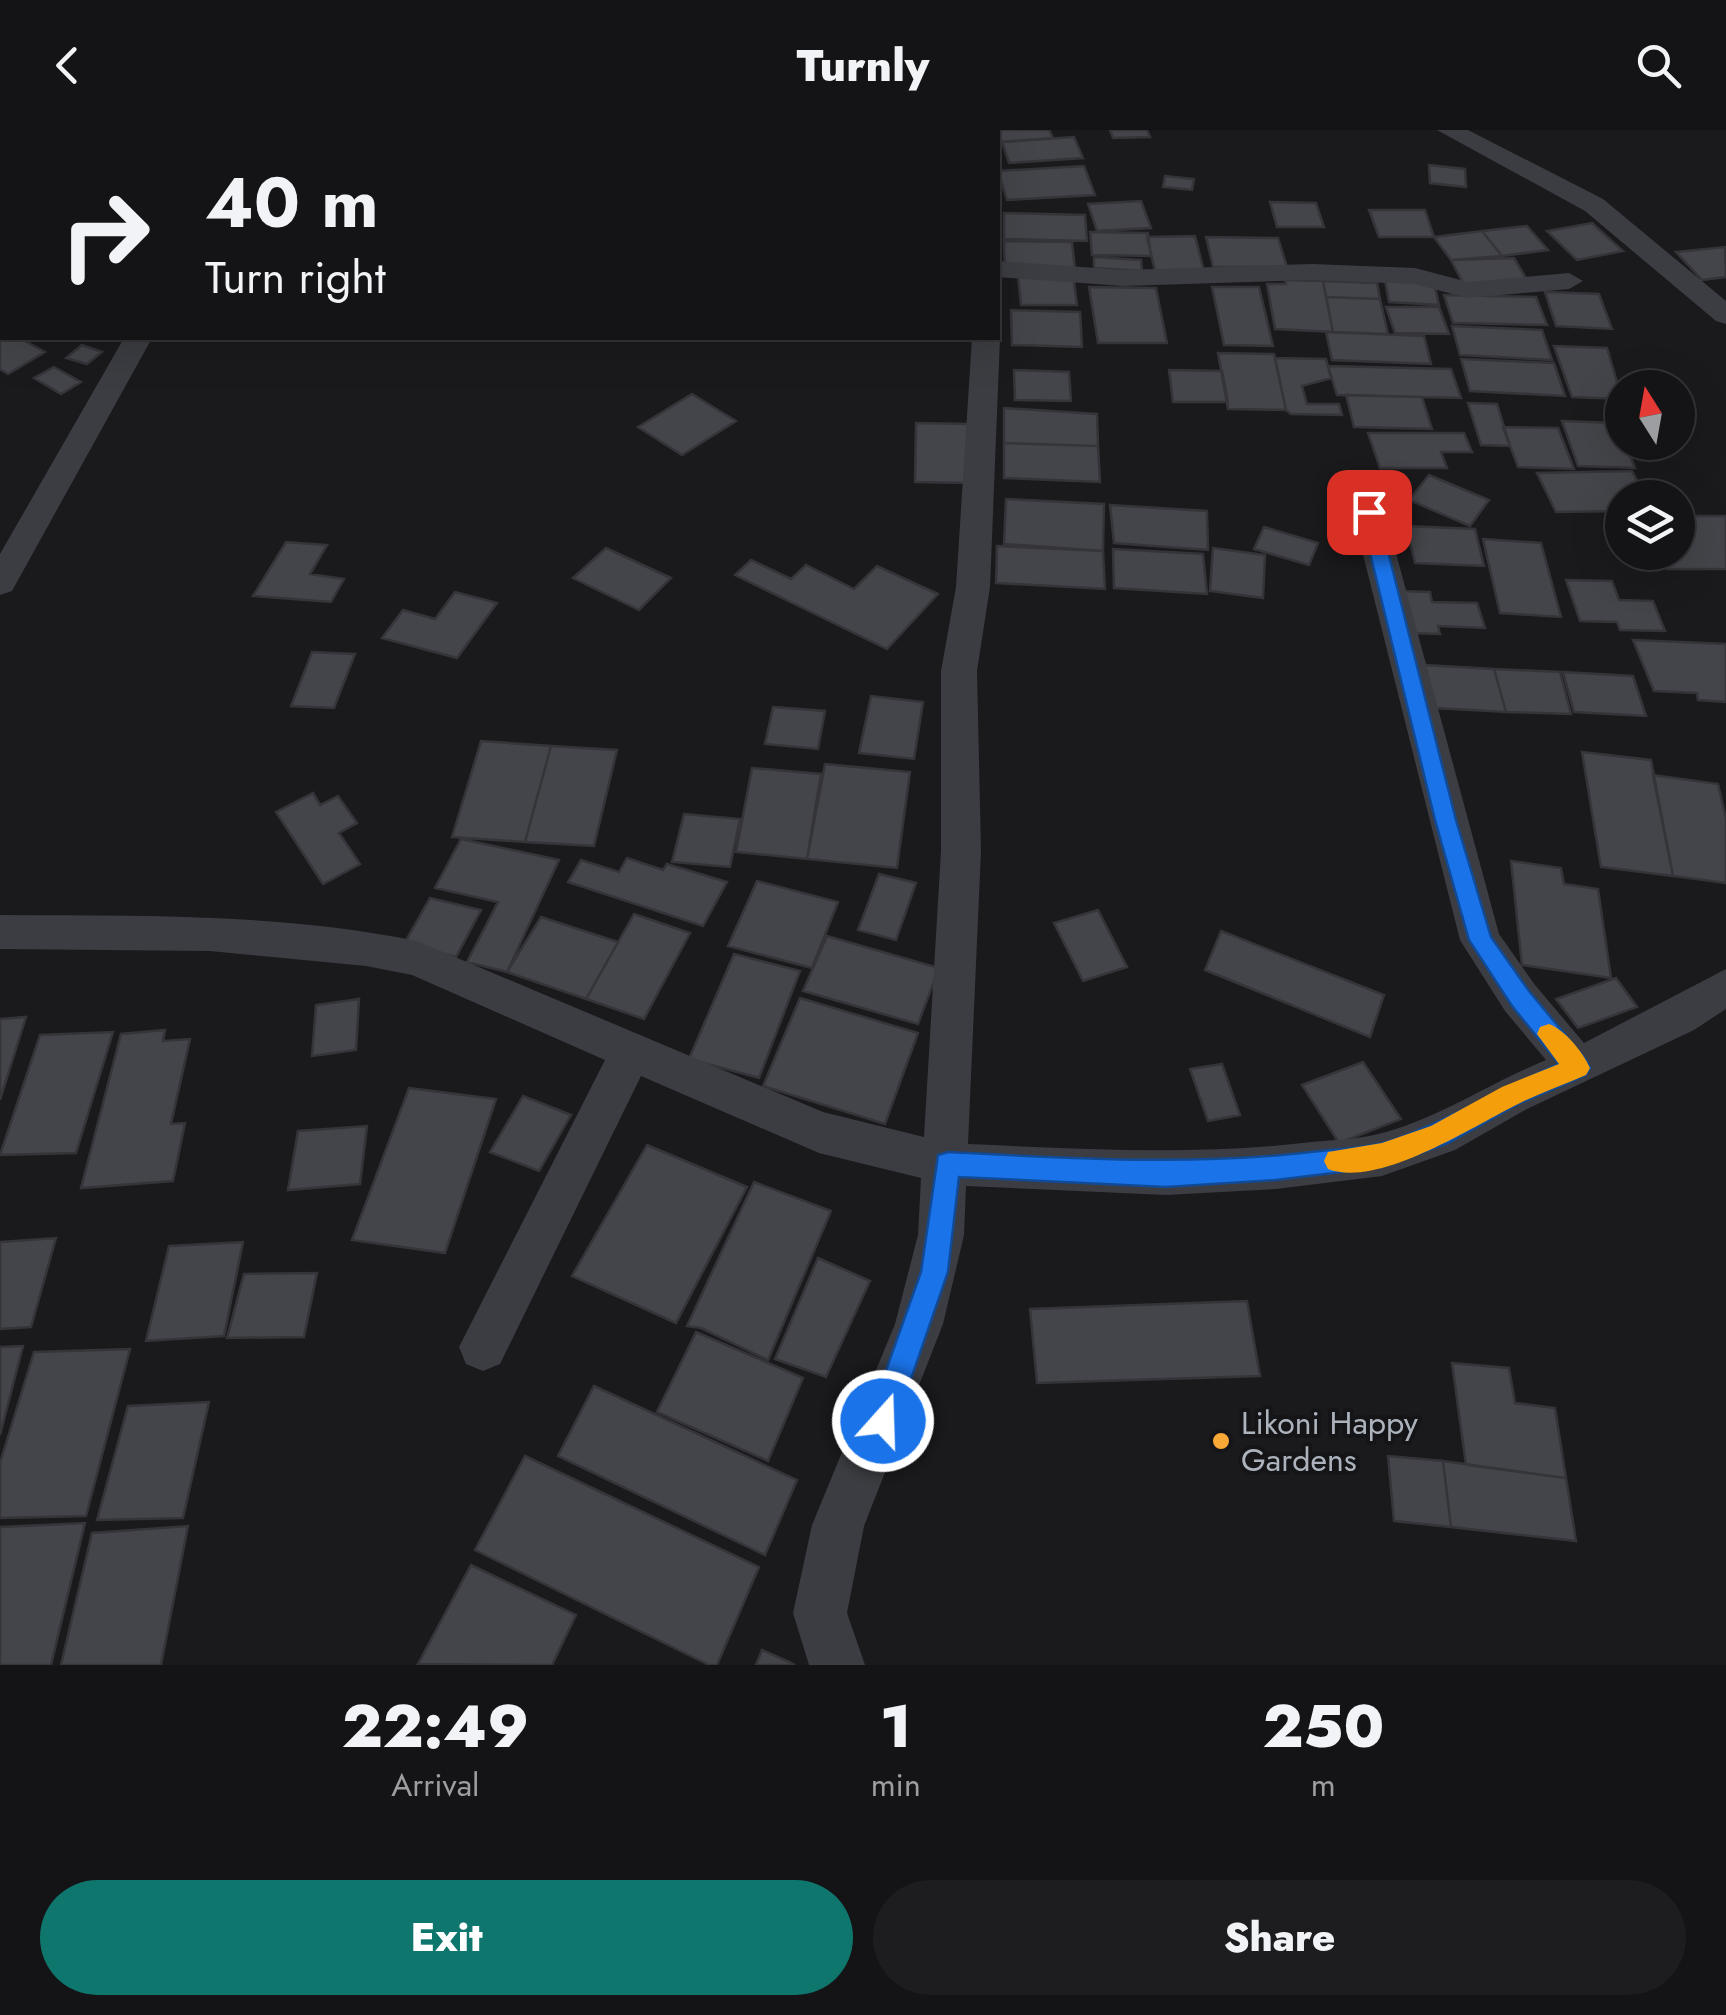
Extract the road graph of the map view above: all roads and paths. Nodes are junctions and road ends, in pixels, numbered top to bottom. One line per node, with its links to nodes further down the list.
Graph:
1 (1449, 130): 4 (street)
2 (1000, 269): 3 (street)
3 (1568, 282)
4 (1726, 315)
5 (137, 340): 8 (street)
6 (986, 340): 13 (street)
7 (1361, 482): 12 (street)
8 (0, 583)
9 (0, 932): 11 (street)
10 (1726, 987): 12 (street)
11 (632, 1050): 13 (street); 14 (street)
12 (1578, 1068): 13 (street)
13 (948, 1164): 15 (street)
14 (483, 1347)
15 (837, 1665)

